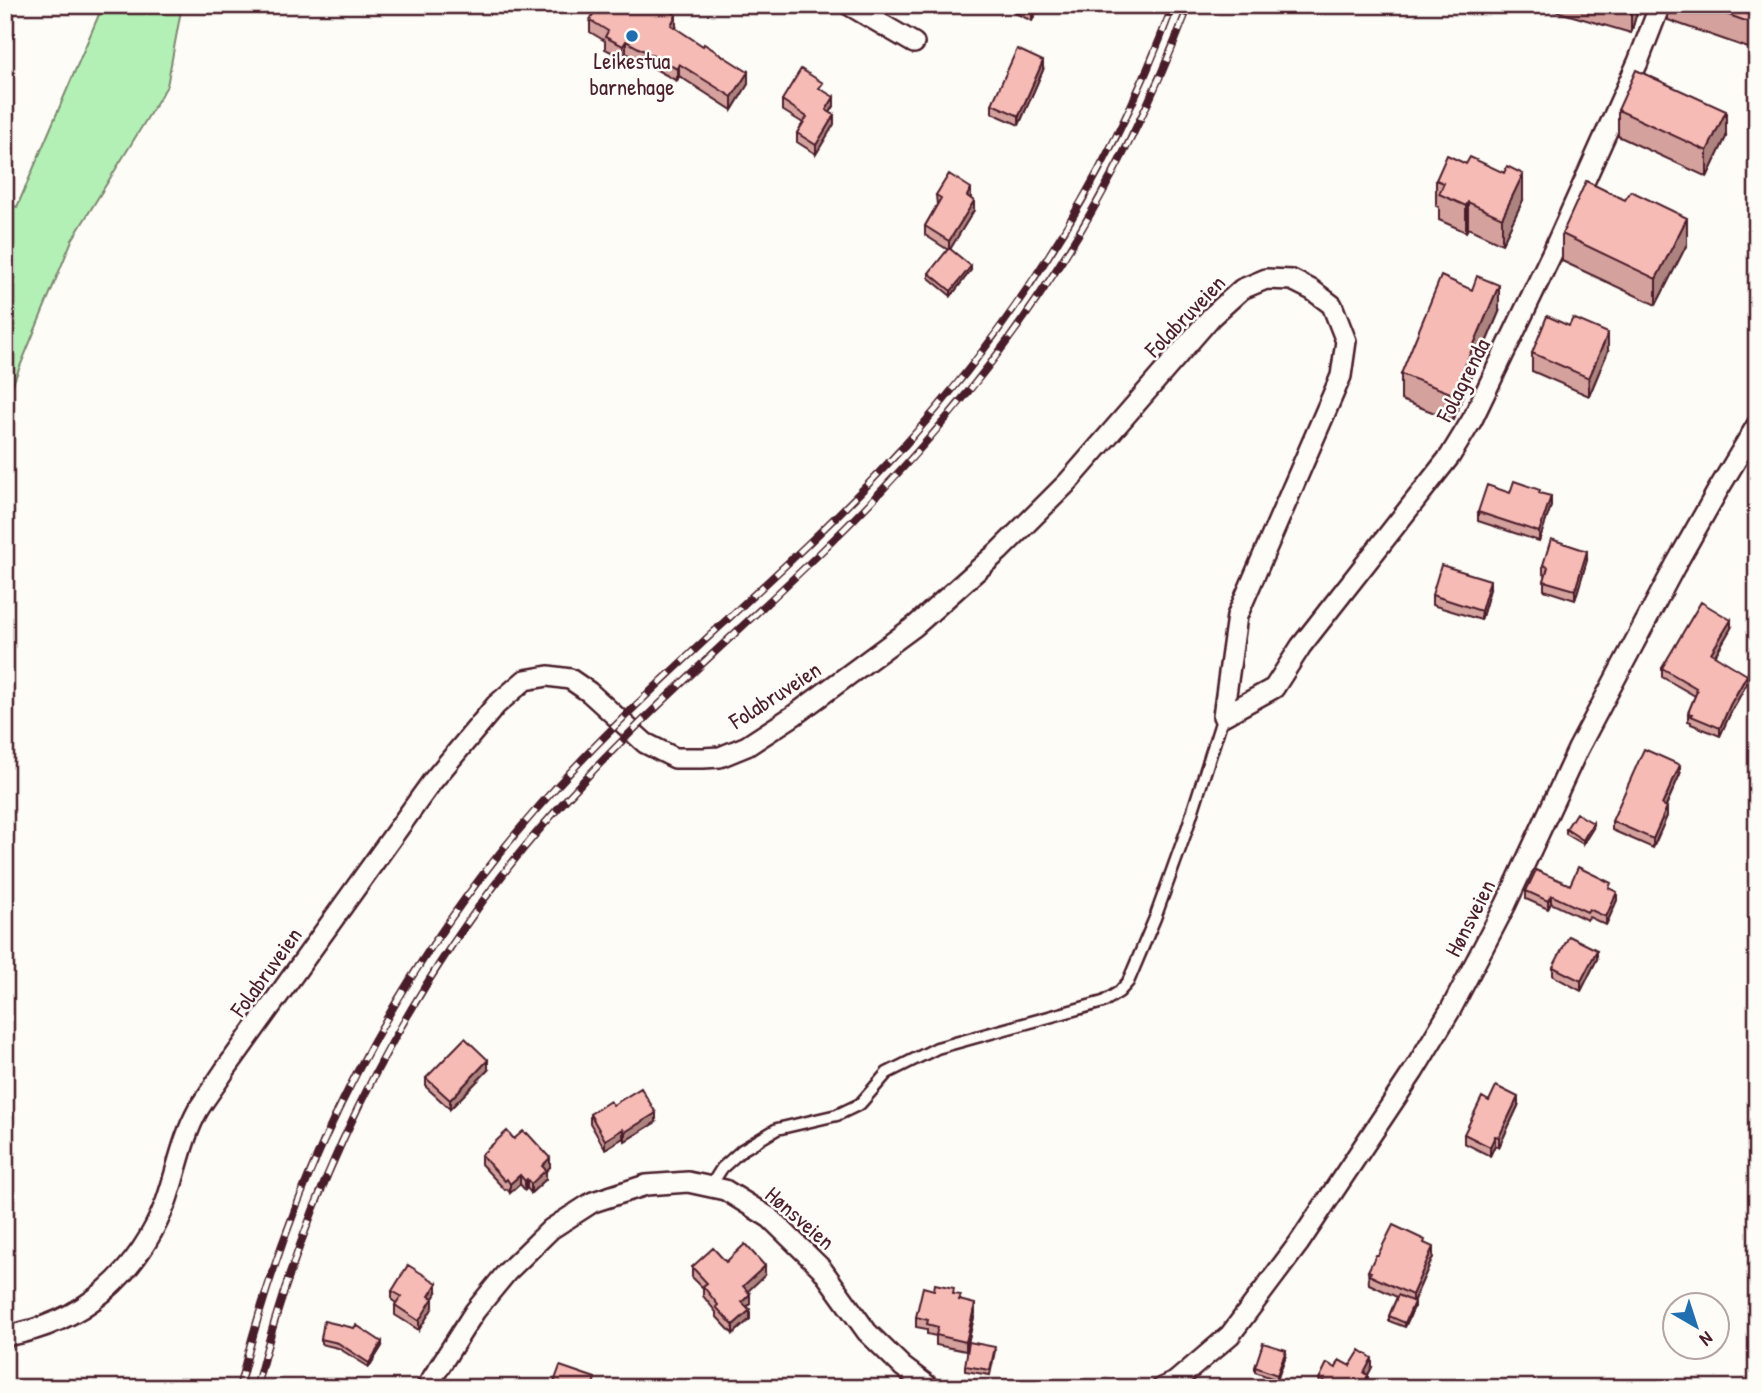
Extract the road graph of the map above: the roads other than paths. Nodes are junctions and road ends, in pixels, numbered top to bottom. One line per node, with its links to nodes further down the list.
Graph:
1 (849, 5): 3 (street)
2 (1660, 5): 5 (street, Folagrenda)
3 (914, 43)
4 (1757, 425): 10 (street, Hønsveien)
5 (1223, 716): 6 (lane); 7 (street, Folabruveien)
6 (710, 1187): 8 (street, Hønsveien); 9 (street, Hønsveien)
7 (5, 1336)
8 (425, 1388)
9 (931, 1388)
10 (1162, 1388)

